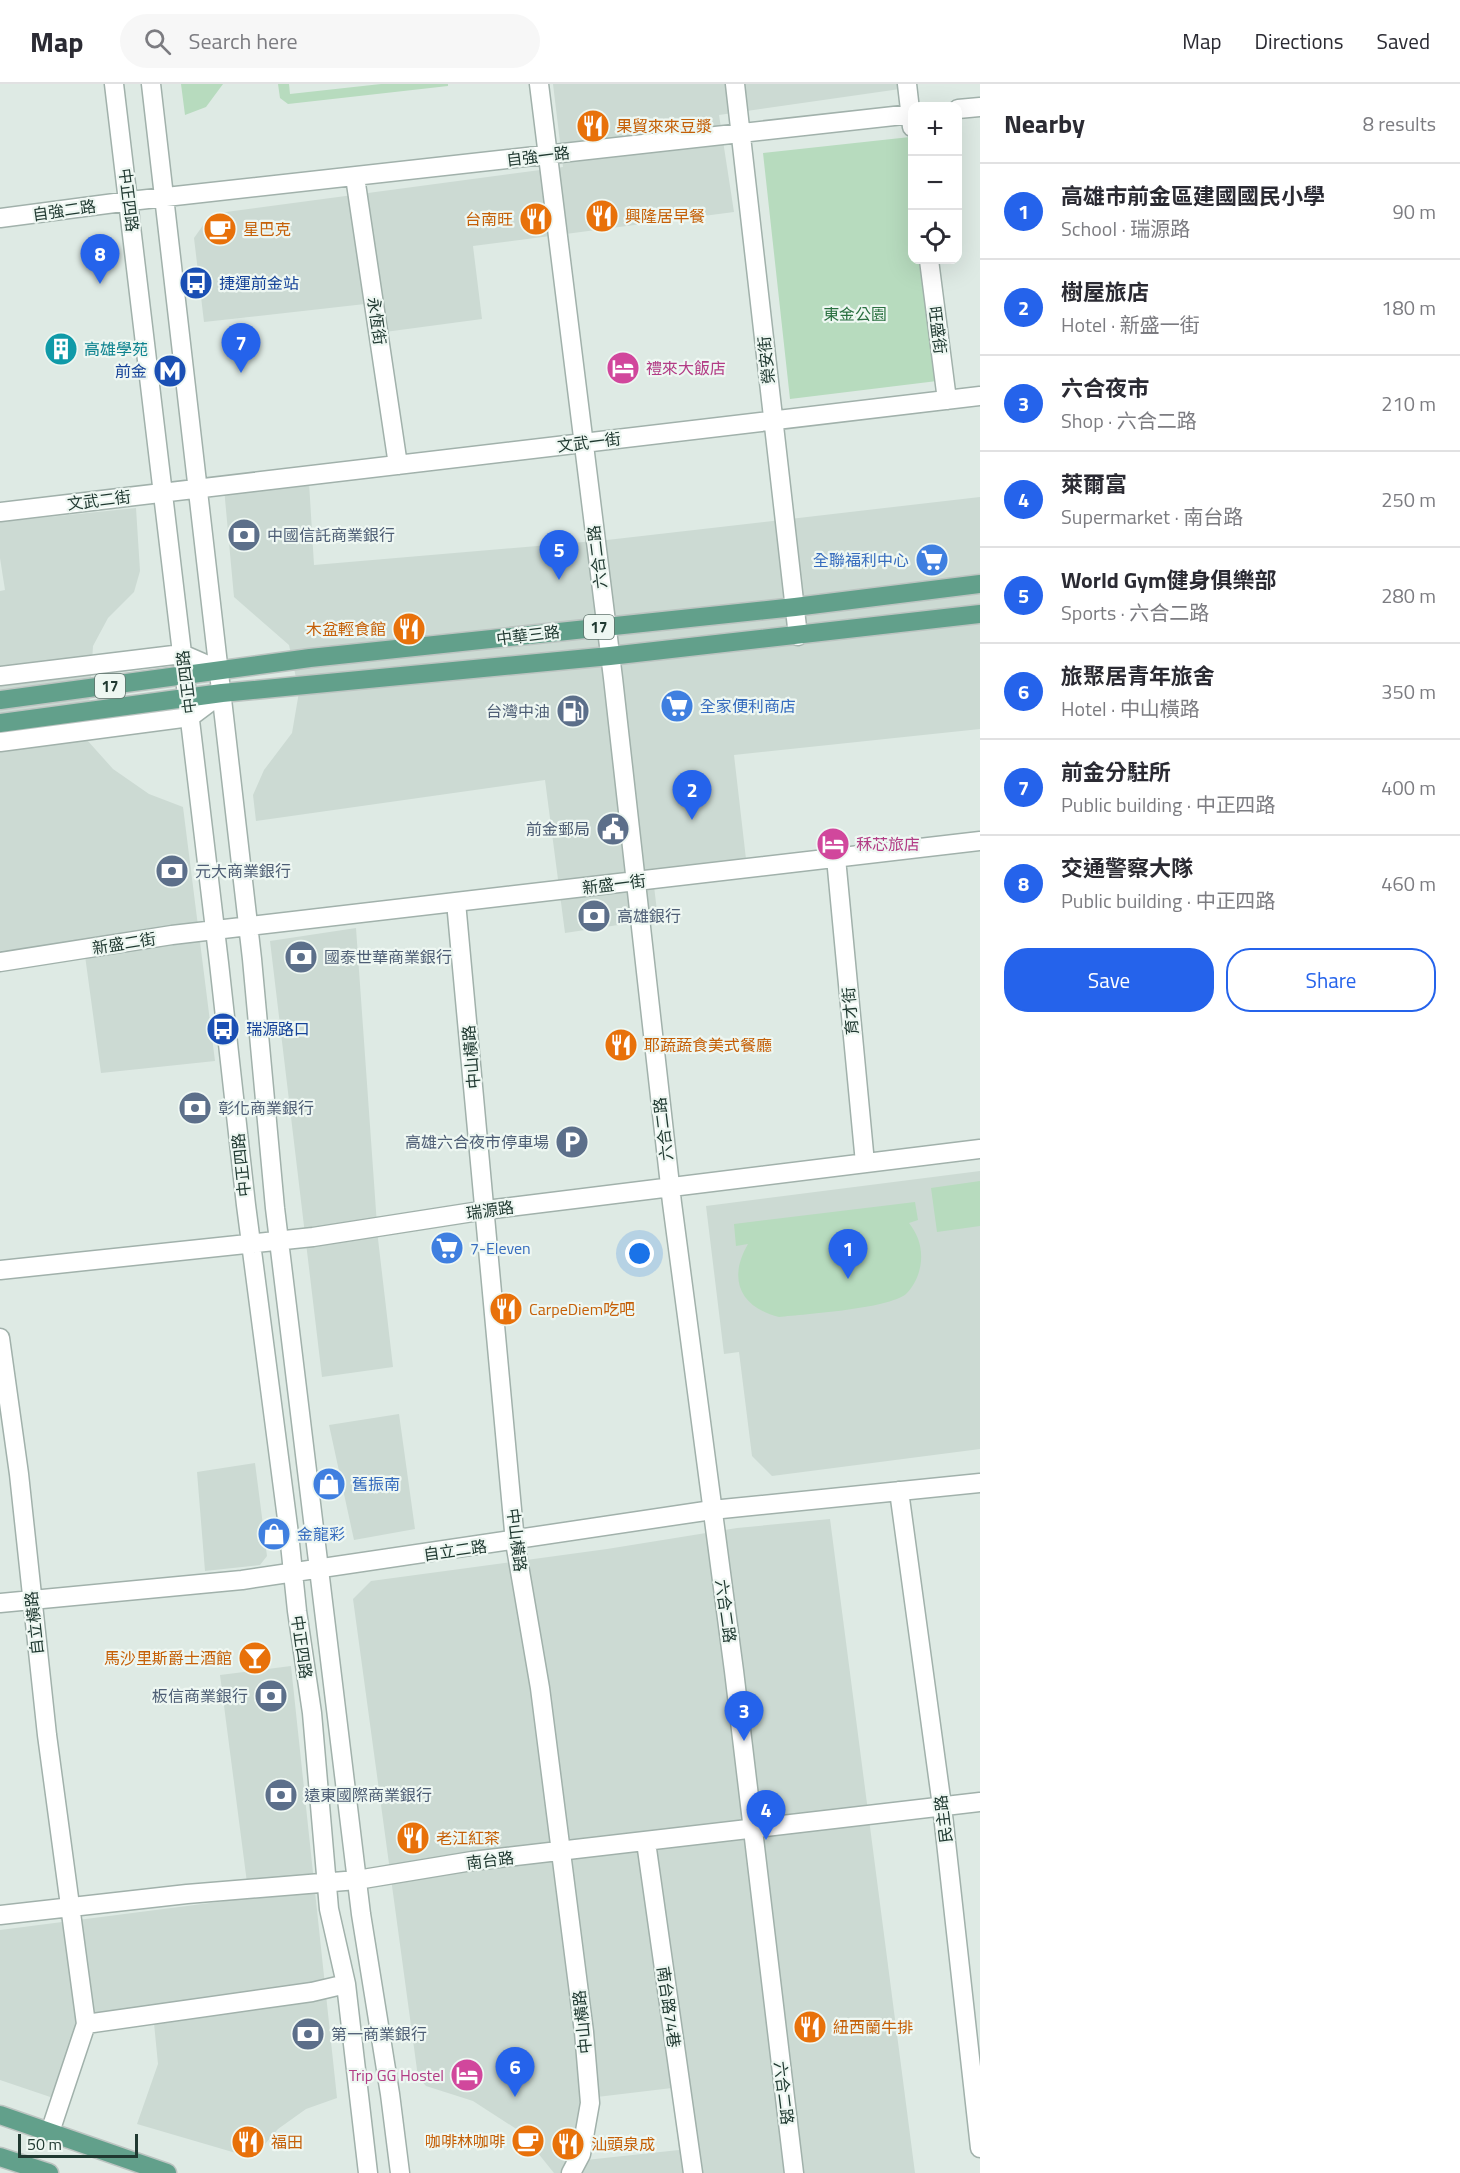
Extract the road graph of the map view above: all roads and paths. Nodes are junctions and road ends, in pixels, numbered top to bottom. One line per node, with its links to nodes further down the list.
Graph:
1 (114, 84): 14 (street, 中正四路)
2 (151, 84): 13 (street, 中正四路)
3 (539, 84): 11 (street, 六合二路)
4 (735, 84): 10 (street, 榮安街)
5 (907, 84): 6 (street)
6 (910, 102)
7 (980, 106): 8 (street)
8 (962, 108)
9 (908, 118): 10 (street, 自強一路)
10 (741, 134): 11 (street, 自強一路); 19 (street, 榮安街)
11 (549, 155): 12 (street, 自強一路); 20 (street, 六合二路)
12 (355, 177): 13 (street, 自強一路); 21 (street, 永恆街)
13 (163, 199): 14 (street, 自強二路); 22 (street, 中正四路)
14 (130, 201): 15 (street, 自強二路); 23 (street, 中正四路)
15 (0, 218)
16 (930, 264): 18 (street, 旺盛街)
17 (980, 396): 18 (street, 文武一街)
18 (947, 400): 19 (street, 文武一街)
19 (773, 421): 20 (street, 文武一街); 26 (street, 榮安街)
20 (584, 443): 21 (street, 文武一街); 28 (street, 六合二路)
21 (398, 465): 22 (street, 文武一街)
22 (199, 489): 23 (street, 文武二街); 32 (street, 中正四路)
23 (163, 493): 24 (street, 文武二街); 30 (street, 中正四路)
24 (0, 512)
25 (980, 584): 26 (main road, 中華三路 / 17)
26 (795, 607): 28 (main road, 中華三路 / 17); 29 (street, 榮安街)
27 (980, 614): 29 (main road, 中華三路 / 17)
28 (605, 626): 31 (street, 六合二路); 32 (main road, 中華三路 / 17)
29 (798, 636): 31 (main road, 中華三路 / 17)
30 (182, 654): 32 (street, 中華三路 / 17); 33 (street, 17); 34 (street, 中正四路)
31 (610, 656): 35 (main road, 中華三路 / 17); 43 (street, 六合二路)
32 (219, 670): 34 (main road, 中華三路 / 17); 35 (street, 中正四路)
33 (0, 676)
34 (184, 677): 36 (street, 中正四路); 37 (main road, 中華三路 / 17)
35 (222, 693): 36 (main road, 中華三路 / 17); 38 (street); 45 (street, 中正四路)
36 (188, 698): 38 (street, 中正四路); 39 (main road, 中華三路 / 17)
37 (0, 700)
38 (190, 717): 40 (street); 46 (street, 中正四路)
39 (0, 723)
40 (0, 742)
41 (980, 841): 42 (street, 新盛一街)
42 (836, 858): 43 (street, 新盛一街); 49 (street, 育才街)
43 (634, 882): 44 (street, 新盛一街); 50 (street, 六合二路)
44 (456, 902): 45 (street, 新盛一街); 51 (street, 中山橫路)
45 (248, 927): 46 (street, 新盛二街); 52 (street, 中正四路)
46 (215, 930): 47 (street, 新盛二街); 53 (street, 中正四路)
47 (0, 962)
48 (980, 1149): 49 (street, 瑞源路)
49 (865, 1163): 50 (street, 瑞源路)
50 (670, 1188): 51 (street, 瑞源路); 58 (street, 六合二路)
51 (486, 1210): 52 (street, 瑞源路); 59 (street, 中山橫路)
52 (279, 1240): 53 (street, 瑞源路); 60 (street, 中正四路)
53 (250, 1243): 54 (street, 瑞源路); 61 (street, 中正四路)
54 (0, 1270)
55 (0, 1338): 62 (street, 自立橫路)
56 (980, 1483): 57 (street, 自立二路)
57 (899, 1491): 58 (street, 自立二路); 65 (street, 民主路)
58 (712, 1510): 59 (street, 自立二路); 66 (street, 六合二路)
59 (515, 1542): 60 (street, 自立二路); 68 (street, 中山橫路)
60 (319, 1569): 61 (street, 自立二路); 69 (street, 中正四路)
61 (293, 1573): 62 (street, 自立二路); 70 (street, 中正四路)
62 (32, 1599): 63 (street, 自立二路); 71 (street, 自立橫路)
63 (0, 1603)
64 (980, 1802): 65 (street, 南台路)
65 (942, 1806): 66 (street, 南台路); 77 (street, 民主路)
66 (751, 1829): 67 (street, 南台路); 85 (street, 六合二路)
67 (646, 1842): 68 (street, 南台路); 84 (street, 南台路74巷)
68 (562, 1851): 69 (street, 南台路); 83 (street, 中山橫路)
69 (357, 1880): 70 (street, 南台路); 82 (street, 中正四路)
70 (326, 1883): 71 (street, 南台路); 73 (street, 中正四路)
71 (70, 1908): 72 (street, 南台路); 74 (street, 自立橫路)
72 (0, 1915)
73 (346, 1984): 74 (street); 81 (street, 中正四路)
74 (86, 2024): 76 (street)
75 (0, 2115): 76 (main road)
76 (50, 2133): 80 (main road)
77 (980, 2148)
78 (0, 2157): 79 (main road)
79 (49, 2173)
80 (166, 2173)
81 (368, 2173)
82 (400, 2173)
83 (571, 2173)
84 (693, 2173)
85 (794, 2173)

